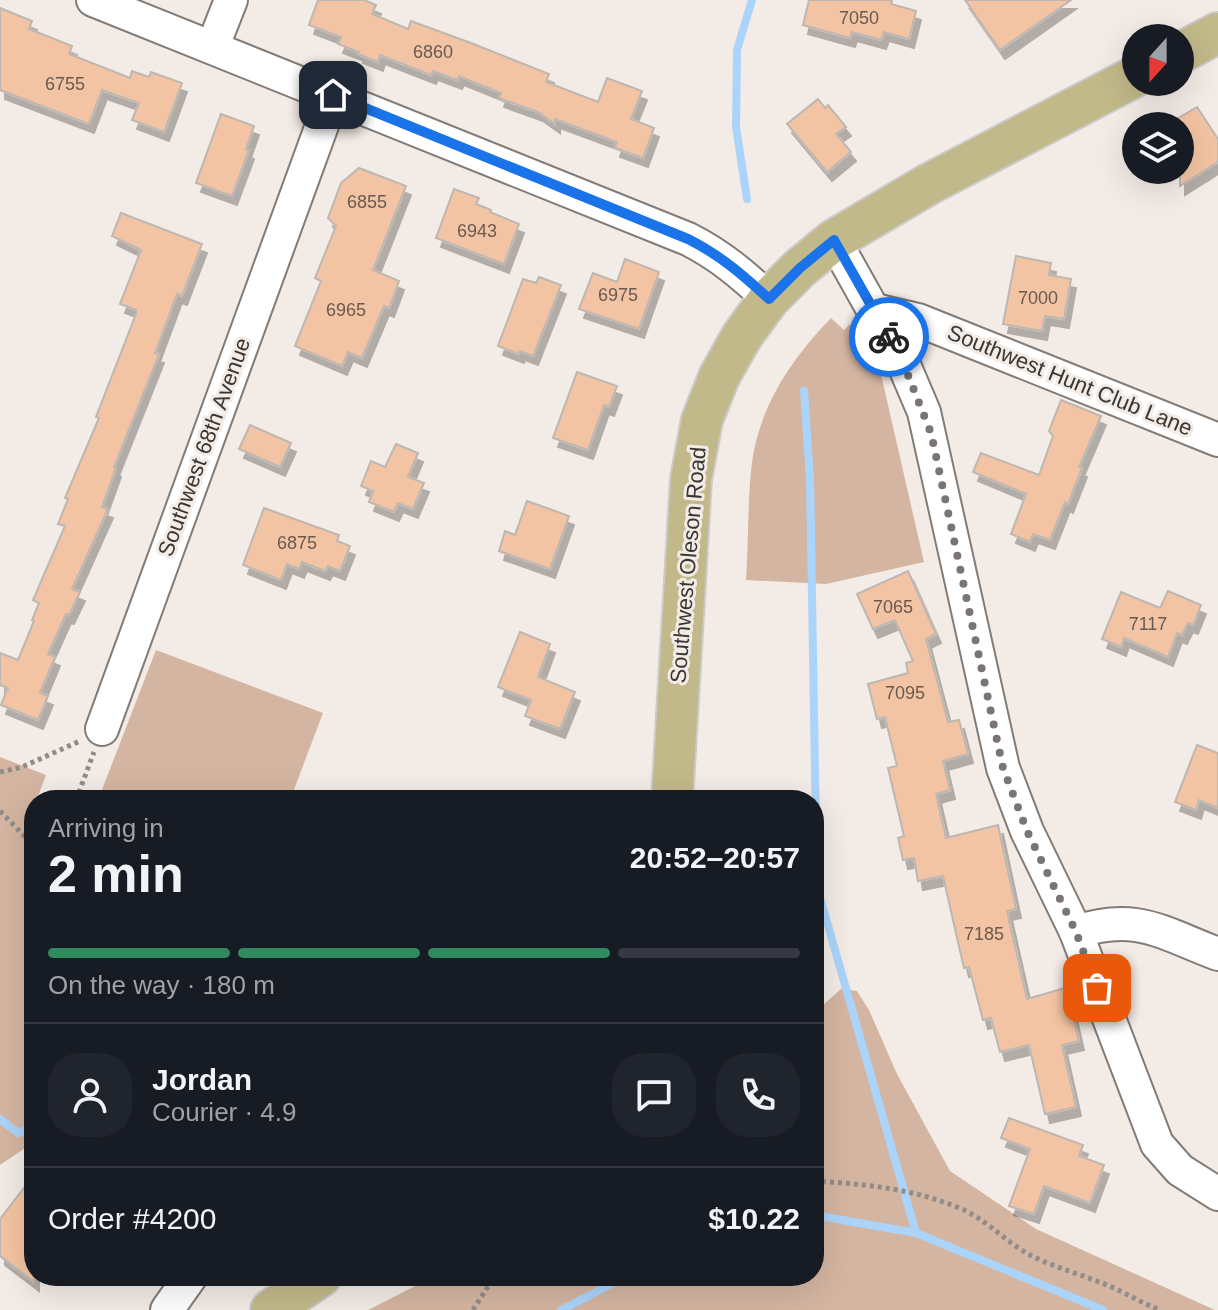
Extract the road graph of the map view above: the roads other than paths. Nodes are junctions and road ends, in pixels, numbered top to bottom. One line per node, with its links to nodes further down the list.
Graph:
1 (93, 0): 4 (street)
2 (231, 0): 4 (street)
3 (1218, 33): 5 (main road)
4 (213, 46): 7 (street)
5 (1194, 46)
6 (1122, 83): 8 (main road, Southwest Oleson Road)
7 (333, 95): 9 (street); 12 (street, Southwest 68th Avenue)
8 (834, 240): 9 (main road, Southwest Oleson Road); 10 (street)
9 (769, 299): 13 (main road, Southwest Oleson Road)
10 (875, 310): 11 (street, Southwest Hunt Club Lane); 14 (street)
11 (1218, 440)
12 (102, 729)
13 (673, 790)
14 (1076, 932): 15 (street); 16 (street)
15 (1218, 954)
16 (1218, 1194)
17 (184, 1286): 19 (street)
18 (306, 1286): 20 (main road)
19 (167, 1310)
20 (271, 1310)

